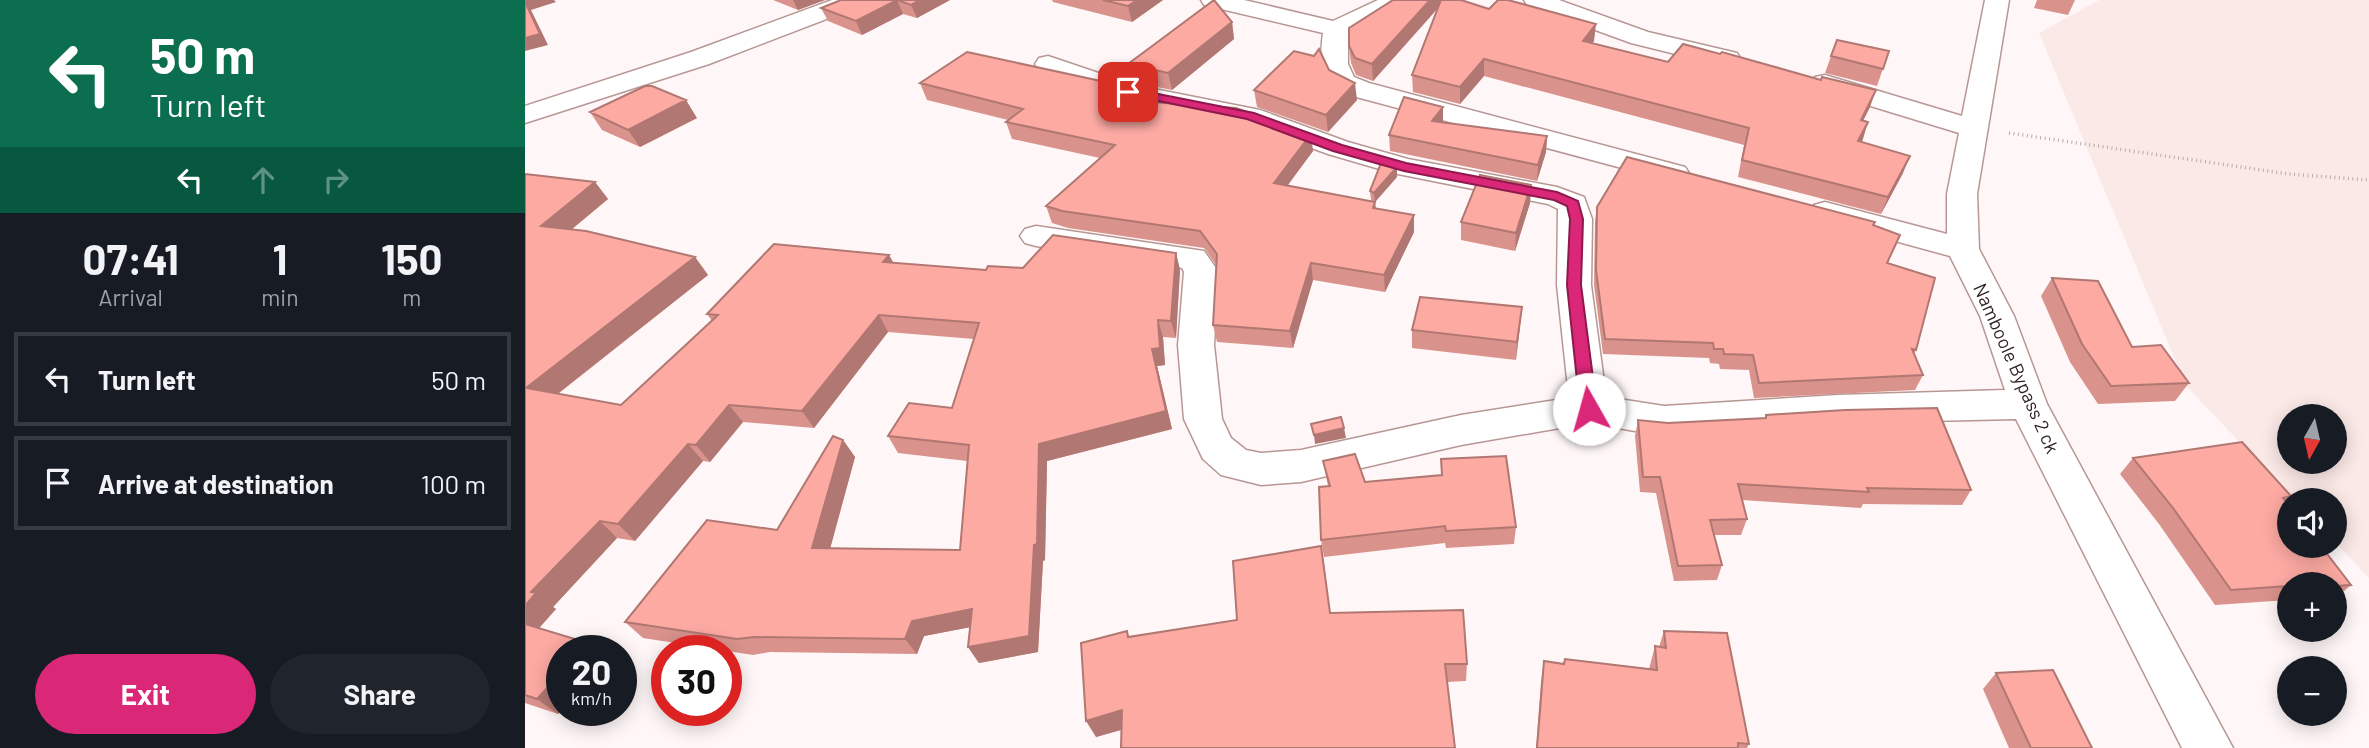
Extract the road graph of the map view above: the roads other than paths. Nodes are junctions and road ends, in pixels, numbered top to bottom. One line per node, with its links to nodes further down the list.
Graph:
1 (854, 0): 10 (street)
2 (1213, 0): 6 (street)
3 (1398, 0): 6 (street)
4 (1536, 0): 8 (street)
5 (1997, 0): 11 (street, Namboole Bypass 2 ck)
6 (1336, 29): 12 (street)
7 (1048, 64): 17 (street)
8 (1755, 65)
9 (1795, 75): 11 (street)
10 (525, 115)
11 (1975, 129): 15 (street, Namboole Bypass 2 ck)
12 (1702, 180)
13 (1794, 203): 15 (street)
14 (1036, 236): 17 (street)
15 (1963, 249): 16 (street, Namboole Bypass 2 ck)
16 (2028, 404): 17 (street); 18 (street, Namboole Bypass 2 ck)
17 (1589, 409)
18 (2208, 748)

